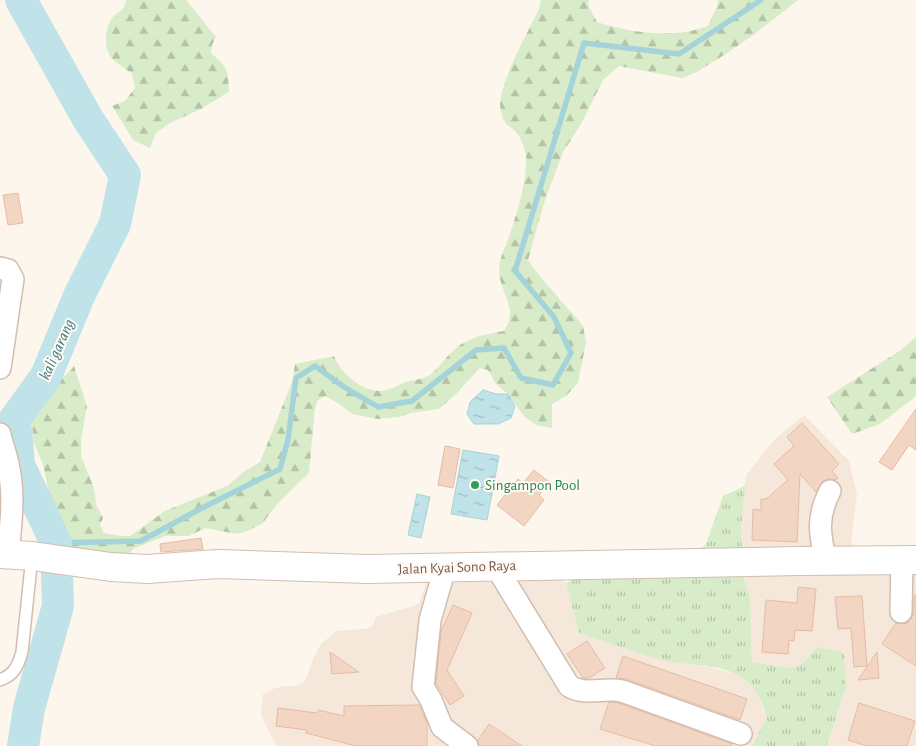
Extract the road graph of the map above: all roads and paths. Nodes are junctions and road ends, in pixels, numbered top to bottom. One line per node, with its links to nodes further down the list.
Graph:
1 (0, 268): 2 (street)
2 (0, 368)
3 (0, 434): 5 (street)
4 (830, 491): 7 (street)
5 (22, 556): 9 (street, Jalan Kyai Sono Raya); 11 (lane)
6 (909, 560): 7 (street, Jalan Kyai Sono Raya); 10 (street)
7 (826, 561): 8 (street, Jalan Kyai Sono Raya)
8 (495, 565): 9 (street, Jalan Kyai Sono Raya); 12 (street)
9 (445, 568): 13 (street)
10 (901, 612)
11 (0, 680)
12 (741, 734)
13 (467, 746)

